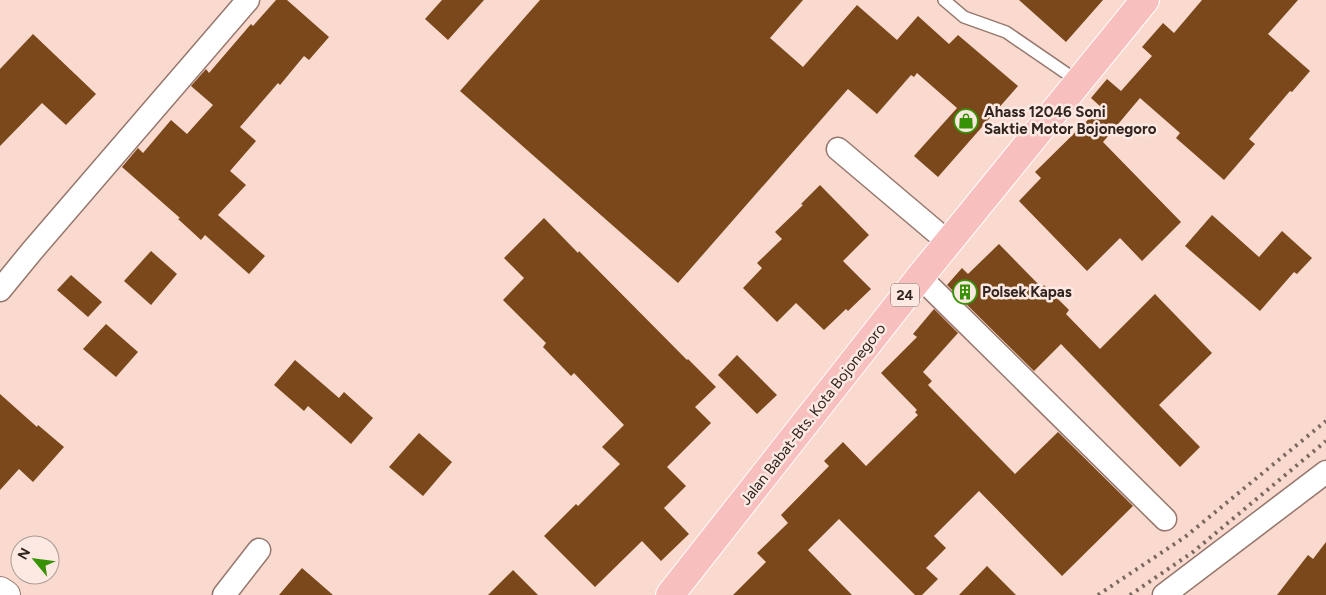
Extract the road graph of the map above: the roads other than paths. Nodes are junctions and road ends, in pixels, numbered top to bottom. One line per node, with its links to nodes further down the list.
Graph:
1 (248, 0): 8 (street)
2 (944, 0): 4 (lane)
3 (1145, 0): 4 (highway, Jalan Babat-Bts. Kota Bojonegoro / 24)
4 (1079, 82): 6 (highway, Jalan Babat-Bts. Kota Bojonegoro / 24)
5 (838, 149): 6 (street)
6 (948, 242): 7 (highway, Jalan Babat-Bts. Kota Bojonegoro / 24)
7 (920, 277): 10 (street); 15 (highway, Jalan Babat-Bts. Kota Bojonegoro / 24)
8 (0, 290)
9 (1326, 472): 16 (street)
10 (1165, 519)
11 (259, 550): 14 (street)
12 (0, 592): 13 (main road)
13 (6, 595)
14 (224, 595)
15 (670, 595)
16 (1164, 595)

